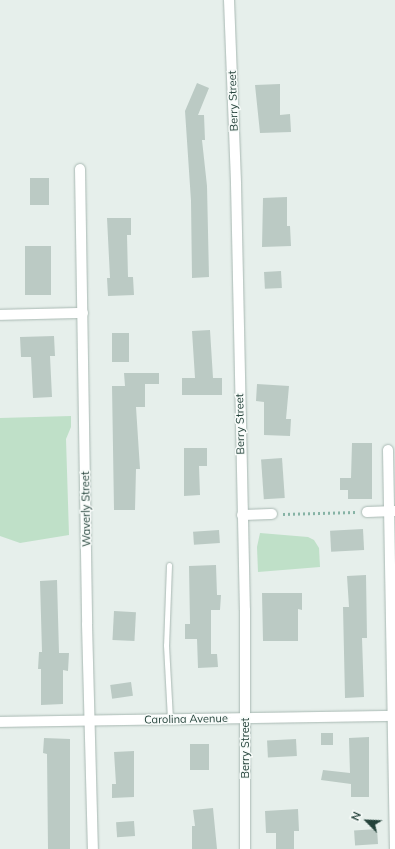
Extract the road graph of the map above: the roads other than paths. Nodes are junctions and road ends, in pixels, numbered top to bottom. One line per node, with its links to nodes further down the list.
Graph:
1 (229, 0): 9 (street, Berry Street)
2 (80, 169): 3 (street, Waverly Street)
3 (83, 313): 4 (street); 14 (street, Waverly Street)
4 (0, 315)
5 (388, 450): 6 (street)
6 (392, 511): 7 (street); 11 (street)
7 (367, 512)
8 (272, 514): 9 (street)
9 (242, 515): 12 (street, Berry Street)
10 (169, 565): 13 (lane)
11 (393, 716): 12 (street, Carolina Avenue); 18 (street)
12 (244, 718): 13 (street, Carolina Avenue); 17 (street, Berry Street)
13 (170, 720): 14 (street, Carolina Avenue)
14 (89, 721): 15 (street, Carolina Avenue); 16 (street, Waverly Street)
15 (0, 722)
16 (93, 849)
17 (245, 849)
18 (394, 849)

